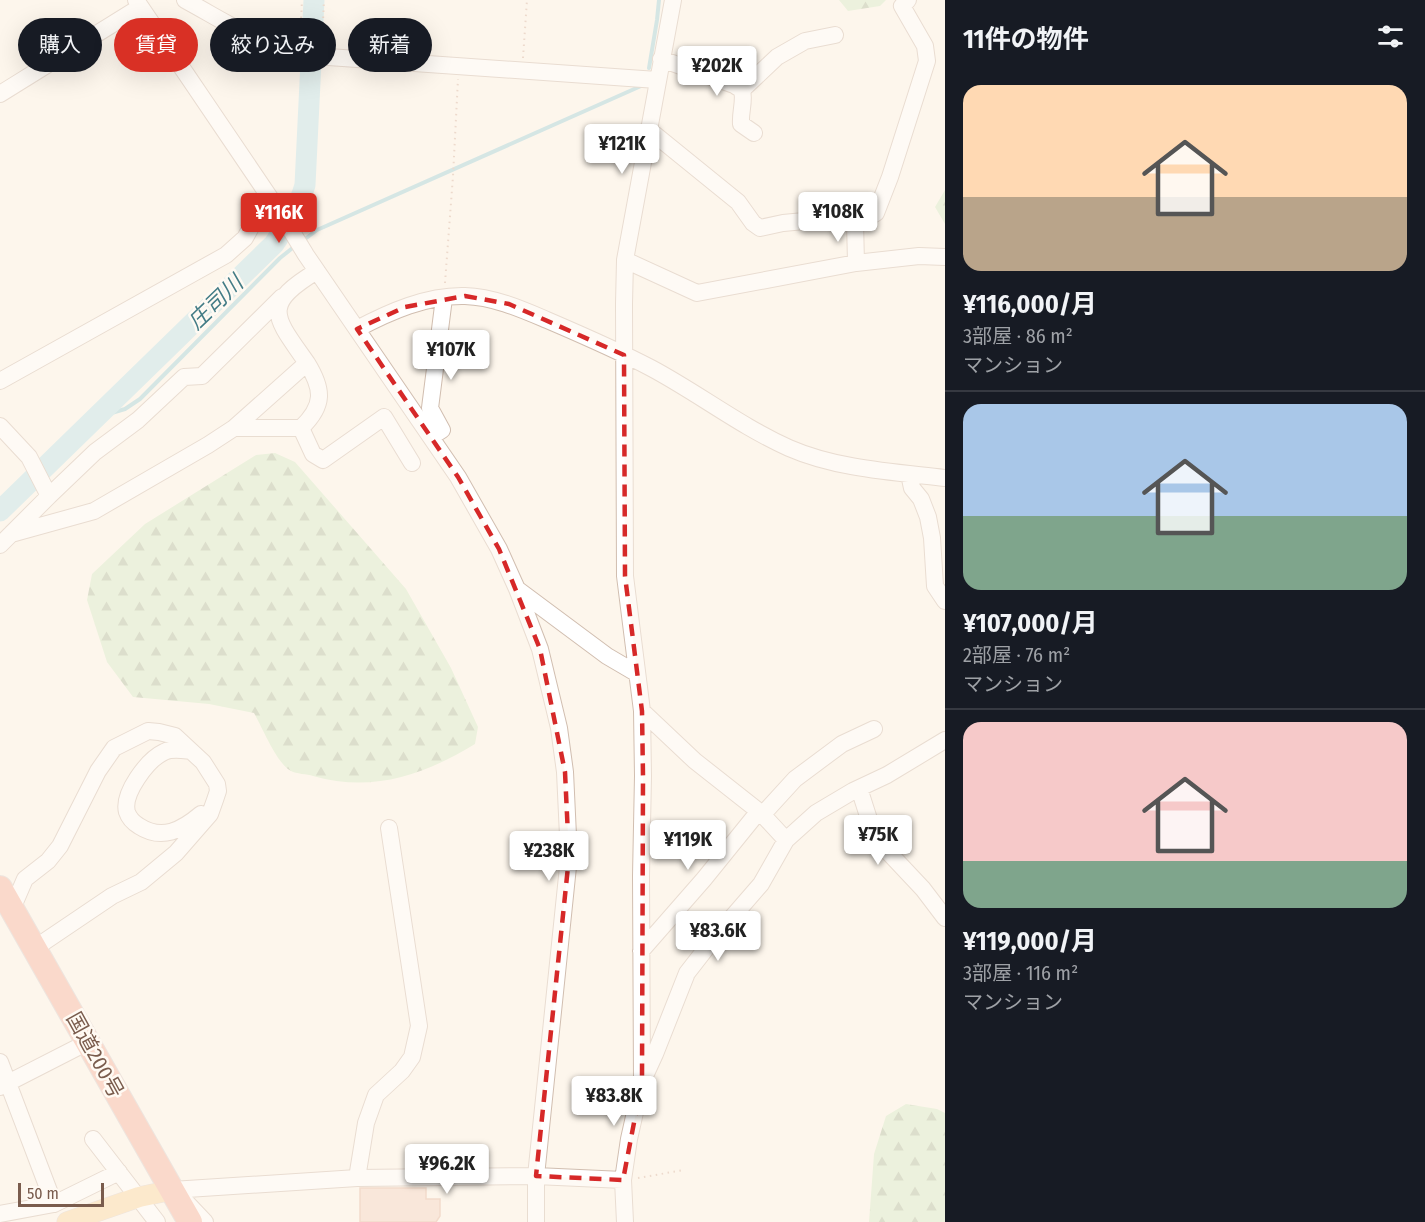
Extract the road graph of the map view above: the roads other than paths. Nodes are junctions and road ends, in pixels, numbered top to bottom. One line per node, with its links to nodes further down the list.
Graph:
1 (185, 0): 7 (street)
2 (673, 0): 6 (street)
3 (908, 0): 13 (street)
4 (138, 4): 9 (street); 12 (street)
5 (835, 35): 8 (street)
6 (661, 59): 7 (street); 8 (street)
7 (657, 80): 10 (street)
8 (742, 90): 11 (street)
9 (0, 94)
10 (648, 129): 13 (street); 15 (street)
11 (753, 133)
12 (268, 196): 17 (street); 23 (street)
13 (855, 221): 16 (street)
14 (945, 257): 16 (street)
15 (625, 260): 16 (street); 21 (street)
16 (856, 263)
17 (317, 271): 18 (street); 20 (street)
18 (284, 295): 22 (street); 31 (street)
19 (444, 298): 20 (street); 21 (street); 27 (street)
20 (357, 330): 27 (street)
21 (624, 355): 29 (street); 36 (street)
22 (307, 363): 25 (street); 26 (street)
23 (0, 381)
24 (0, 426): 31 (street)
25 (234, 428): 26 (street); 32 (street)
26 (301, 428): 28 (street)
27 (431, 438): 34 (street)
28 (412, 463)
29 (909, 474): 30 (street); 33 (street)
30 (945, 478)
31 (48, 494): 32 (street)
32 (5, 540)
33 (939, 548): 35 (street)
34 (517, 589): 36 (street); 57 (street)
35 (943, 593)
36 (636, 673): 37 (street)
37 (642, 711): 43 (street); 50 (street)
38 (874, 729): 43 (street)
39 (945, 740): 41 (street)
40 (191, 751): 42 (street); 42 (street); 47 (street)
41 (859, 788): 45 (street); 48 (street)
42 (213, 804): 49 (street)
43 (761, 812): 45 (street); 50 (street)
44 (389, 828): 58 (street)
45 (786, 840): 53 (street)
46 (0, 888): 47 (highway, 国道200号)
47 (12, 909): 49 (highway, 国道200号)
48 (945, 918)
49 (35, 948): 51 (highway, 国道200号)
50 (641, 951): 53 (street)
51 (87, 1042): 54 (street); 60 (highway, 国道200号)
52 (0, 1062): 54 (street)
53 (642, 1081): 59 (street)
54 (4, 1085): 62 (street)
55 (93, 1139): 56 (street)
56 (118, 1172): 61 (street); 62 (street)
57 (536, 1176): 58 (street); 59 (street); 68 (street)
58 (357, 1178): 60 (street)
59 (623, 1180): 69 (street)
60 (172, 1190): 61 (main road); 66 (highway, 国道200号); 67 (street)
61 (139, 1197): 64 (main road); 65 (street)
62 (54, 1204): 63 (street)
63 (0, 1214)
64 (67, 1222)
65 (157, 1222)
66 (190, 1222)
67 (205, 1222)
68 (536, 1222)
69 (625, 1222)

